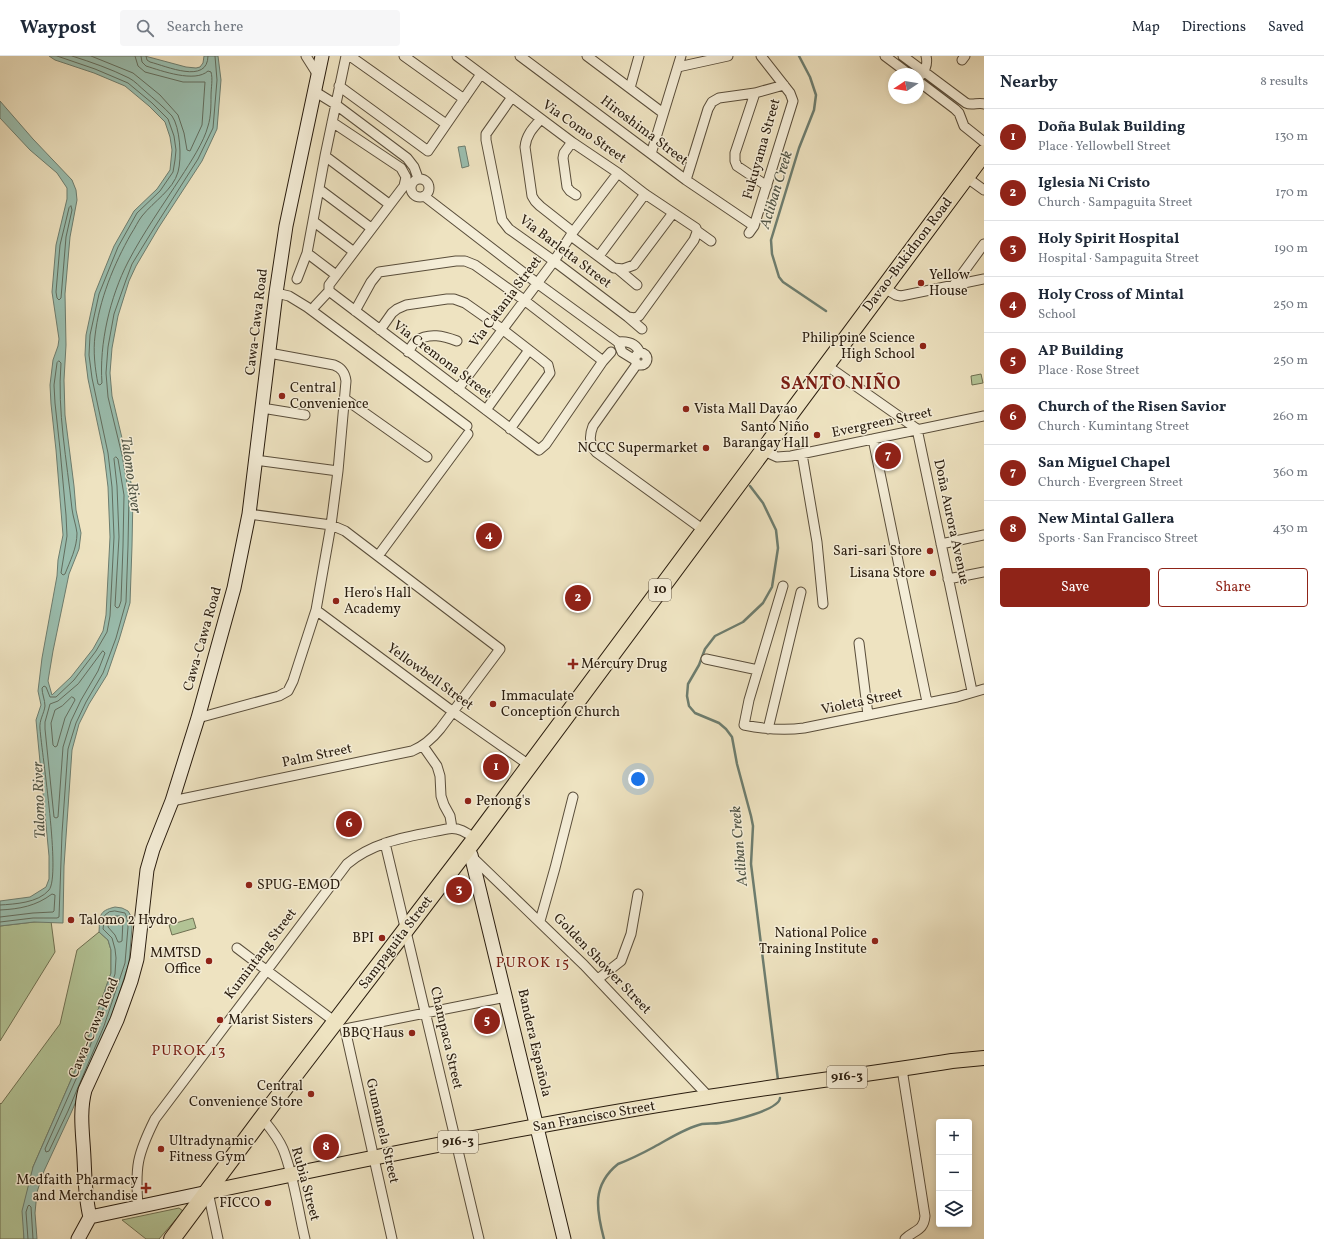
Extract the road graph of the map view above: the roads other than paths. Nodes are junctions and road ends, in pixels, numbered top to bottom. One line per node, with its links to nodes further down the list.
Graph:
1 (306, 56): 21 (street)
2 (322, 56): 21 (street, Cawa-Cawa Road)
3 (346, 56): 24 (street)
4 (350, 56): 37 (street)
5 (404, 56): 29 (street)
6 (457, 56): 20 (street, Via Como Street)
7 (520, 56): 41 (street, Hiroshima Street)
8 (587, 56): 25 (street)
9 (639, 56): 25 (street)
10 (681, 56): 16 (street)
11 (728, 56): 16 (street)
12 (761, 56): 22 (street, Fukuyama Street)
13 (903, 56): 18 (street)
14 (926, 56): 19 (street)
15 (890, 58): 17 (street)
16 (678, 67): 33 (street)
17 (902, 68)
18 (920, 68)
19 (924, 71): 31 (street)
20 (481, 74): 28 (street, Via Como Street); 29 (street)
21 (318, 75): 26 (street, Cawa-Cawa Road)
22 (784, 85): 27 (street); 47 (street, Fukuyama Street)
23 (924, 85): 35 (street)
24 (339, 86): 30 (street); 37 (street)
25 (630, 88): 33 (street)
26 (314, 91): 30 (street); 75 (street, Cawa-Cawa Road)
27 (755, 93): 46 (street); 47 (street)
28 (512, 97): 34 (street, Via Como Street); 65 (street, Via Barletta Street)
29 (464, 100): 37 (street)
30 (335, 104): 36 (street); 45 (street)
31 (974, 104): 32 (street); 35 (street)
32 (984, 104)
33 (663, 114): 41 (street)
34 (541, 118): 38 (street, Via Como Street); 59 (street)
35 (962, 120): 39 (street)
36 (332, 122): 42 (street); 53 (street)
37 (446, 124)
38 (572, 142): 43 (street, Via Como Street); 51 (street)
39 (984, 142)
40 (984, 153): 44 (highway, Davao-Bukidnon Road / 10)
41 (651, 154): 46 (street, Hiroshima Street)
42 (325, 156): 48 (street); 53 (street)
43 (618, 173): 50 (street, Via Como Street); 59 (street, Via Catania Street)
44 (966, 177): 49 (street); 73 (highway, Davao-Bukidnon Road / 10)
45 (418, 178): 52 (street); 52 (street)
46 (686, 180): 58 (street, Hiroshima Street)
47 (767, 186): 58 (street, Fukuyama Street)
48 (319, 189): 55 (street); 56 (street)
49 (984, 190)
50 (645, 194): 54 (street, Via Como Street); 64 (street)
51 (576, 195)
52 (424, 196): 70 (street)
53 (390, 204): 56 (street)
54 (673, 213): 57 (street, Via Como Street); 66 (street)
55 (313, 221): 62 (street); 63 (street)
56 (372, 228): 62 (street)
57 (696, 229): 60 (street, Via Como Street); 79 (street)
58 (751, 230)
59 (572, 234): 64 (street); 65 (street, Via Catania Street)
60 (711, 241)
61 (984, 244): 72 (street)
62 (354, 252): 67 (street)
63 (307, 254): 67 (street); 68 (street)
64 (599, 256): 66 (street)
65 (554, 261): 70 (street, Via Catania Street); 79 (street, Via Barletta Street)
66 (618, 269): 71 (street)
67 (336, 275): 74 (street)
68 (297, 279)
69 (984, 279): 72 (street)
70 (537, 283): 76 (street, Via Catania Street); 84 (street)
71 (637, 285)
72 (954, 285): 73 (street)
73 (884, 288): 91 (highway, Davao-Bukidnon Road / 10)
74 (329, 291): 77 (street); 78 (street, Via Cremona Street)
75 (276, 293): 88 (street, Cawa-Cawa Road); 111 (street)
76 (524, 300): 78 (street); 80 (street, Via Catania Street); 90 (street)
77 (316, 306)
78 (355, 311): 82 (street, Via Cremona Street)
79 (625, 315): 81 (street, Via Barletta Street)
80 (502, 329): 82 (street); 85 (street); 92 (street, Via Catania Street)
81 (642, 329)
82 (380, 330): 86 (street, Via Cremona Street)
83 (457, 341): 86 (street)
84 (618, 342): 89 (street); 89 (street)
85 (529, 350): 95 (street); 98 (street)
86 (408, 352): 92 (street, Via Cremona Street)
87 (611, 352): 90 (street)
88 (269, 353): 93 (street); 94 (street, Cawa-Cawa Road)
89 (637, 359): 108 (street)
90 (603, 361): 98 (street, Via Cremona Street)
91 (826, 365): 99 (street); 101 (highway, Davao-Bukidnon Road / 10)
92 (458, 389): 95 (street, Via Cremona Street)
93 (345, 399): 103 (street); 105 (street)
94 (262, 408): 96 (street); 104 (street, Cawa-Cawa Road)
95 (486, 410): 98 (street, Via Cremona Street)
96 (305, 415)
97 (984, 416): 99 (street, Evergreen Street)
98 (510, 428)
99 (917, 429): 100 (street, Evergreen Street); 110 (street, Doña Aurora Avenue)
100 (873, 439): 102 (street, Evergreen Street); 123 (street)
101 (764, 451): 102 (street, Evergreen Street); 108 (highway, Davao-Bukidnon Road / 10)
102 (802, 454): 116 (street)
103 (427, 457)
104 (255, 460): 105 (street); 106 (street, Cawa-Cawa Road)
105 (338, 471): 107 (street)
106 (248, 514): 107 (street); 126 (street, Cawa-Cawa Road)
107 (331, 525): 111 (street); 117 (street)
108 (705, 531): 129 (highway, Sampaguita Street / 10)
109 (984, 536): 110 (street)
110 (941, 544): 113 (street, Doña Aurora Avenue)
111 (378, 556): 124 (street, Palm Street)
112 (984, 572): 113 (street)
113 (948, 579): 122 (street, Doña Aurora Avenue)
114 (783, 586): 120 (street)
115 (801, 592): 127 (street)
116 (823, 604)
117 (316, 610): 124 (street, Yellowbell Street); 126 (street)
118 (859, 643): 125 (street)
119 (706, 659): 120 (street)
120 (758, 670): 127 (street, Violeta Street)
121 (984, 689): 122 (street, Violeta Street)
122 (972, 691): 123 (street, Violeta Street)
123 (927, 702): 125 (street, Violeta Street)
124 (452, 711): 128 (street, Palm Street); 129 (street, Yellowbell Street)
125 (868, 715): 127 (street, Violeta Street)
126 (198, 718): 131 (street, Cawa-Cawa Road)
127 (768, 729)
128 (423, 746): 131 (street, Palm Street); 132 (street)
129 (529, 765): 134 (highway, Sampaguita Street / 10)
130 (573, 797): 136 (street)
131 (172, 801): 154 (street, Cawa-Cawa Road)
132 (452, 828): 133 (street, Kumintang Street); 134 (street)
133 (385, 843): 137 (street, Champaca Street); 139 (street, Kumintang Street)
134 (471, 848): 136 (street, Golden Shower Street); 137 (highway, Sampaguita Street / 10); 141 (street, Bandera Española)
135 (638, 894): 140 (street)
136 (540, 922): 140 (street, Golden Shower Street)
137 (406, 930): 142 (street, Champaca Street); 143 (highway, Sampaguita Street / 10)
138 (237, 948): 139 (street)
139 (267, 971): 143 (street); 153 (street, Kumintang Street)
140 (598, 979): 146 (street, Golden Shower Street)
141 (506, 997): 142 (street); 148 (street, Bandera Española)
142 (426, 1013): 143 (street); 149 (street, Champaca Street)
143 (340, 1026): 147 (highway, Sampaguita Street / 10); 150 (street, Gumamela Street)
144 (984, 1058): 145 (main road, San Francisco Street / 916-3)
145 (902, 1069): 146 (main road, San Francisco Street / 916-3); 162 (street)
146 (709, 1096): 148 (main road, San Francisco Street / 916-3)
147 (262, 1118): 151 (street, Rubia Street); 152 (highway, Sampaguita Street / 10)
148 (537, 1127): 149 (main road, San Francisco Street / 916-3); 161 (street, Bandera Española)
149 (456, 1142): 150 (main road, San Francisco Street / 916-3); 160 (street, Champaca Street)
150 (373, 1158): 151 (main road, San Francisco Street / 916-3); 159 (street, Gumamela Street)
151 (290, 1175): 152 (main road, San Francisco Street / 916-3); 158 (street, Rubia Street)
152 (208, 1192): 153 (street); 156 (highway, Sampaguita Street / 10); 157 (street)
153 (138, 1206): 154 (street)
154 (90, 1217): 155 (street)
155 (78, 1239)
156 (172, 1239)
157 (218, 1239)
158 (305, 1239)
159 (392, 1239)
160 (479, 1239)
161 (564, 1239)
162 (905, 1239)

